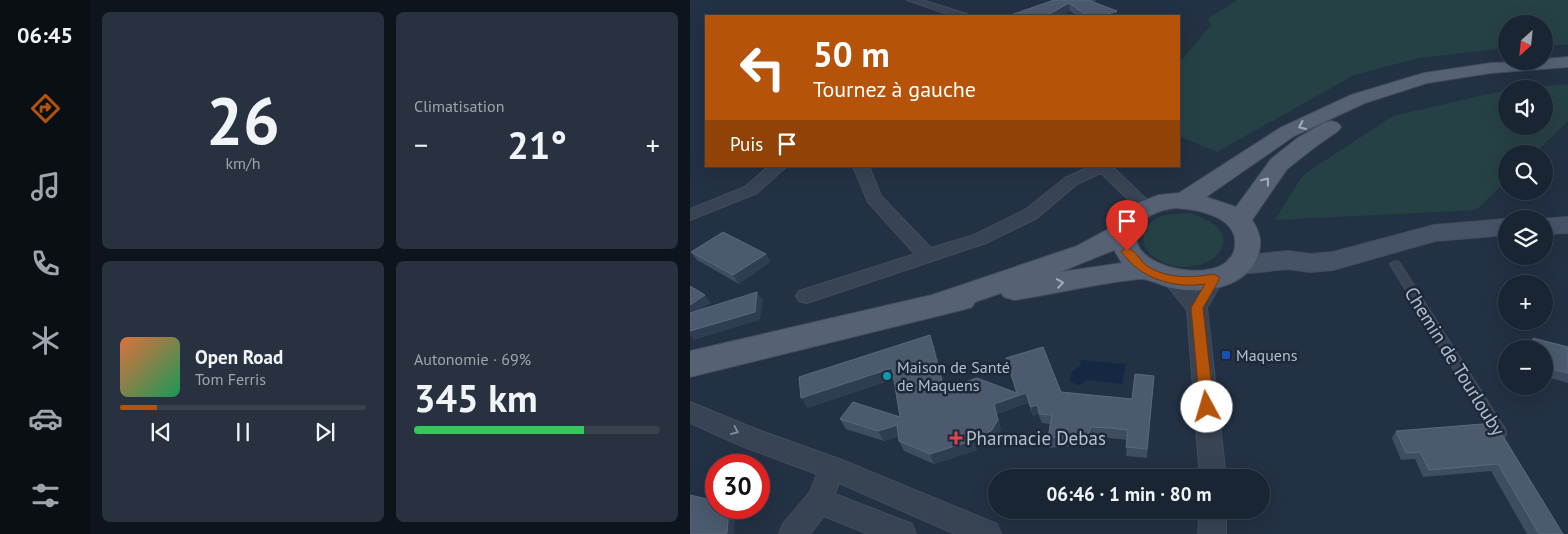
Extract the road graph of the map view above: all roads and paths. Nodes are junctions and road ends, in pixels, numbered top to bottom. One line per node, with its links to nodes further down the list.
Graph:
1 (912, 0): 2 (street)
2 (960, 15)
3 (1568, 62): 8 (main road, one-way to 8)
4 (1568, 70): 13 (main road, one-way to 4)
5 (778, 167): 10 (street)
6 (861, 167): 16 (street)
7 (1103, 167): 9 (street); 16 (street)
8 (1185, 200): 9 (main road); 13 (main road)
9 (1146, 207): 15 (main road)
10 (690, 215)
11 (1568, 225): 12 (main road)
12 (1553, 226)
13 (1243, 228): 17 (main road); 18 (main road)
14 (1498, 228): 17 (main road)
15 (1124, 232): 20 (main road); 24 (main road)
16 (928, 256): 23 (street)
17 (1288, 260): 18 (main road)
18 (1239, 264): 21 (main road)
19 (1394, 264): 28 (lane, Chemin de Tourlouby)
20 (1143, 269): 22 (main road); 24 (main road, one-way to 20)
21 (1214, 278): 22 (main road); 25 (street)
22 (1172, 279): 25 (street)
23 (806, 296)
24 (943, 302): 26 (main road)
25 (1197, 308): 30 (street)
26 (690, 364)
27 (690, 412): 29 (street, one-way to 29)
28 (1504, 441)
29 (833, 468): 31 (street); 35 (street)
30 (1211, 469)
31 (819, 501): 33 (street); 34 (street)
32 (1213, 519): 36 (street)
33 (793, 534)
34 (902, 534)
35 (987, 534)
36 (1212, 534)

